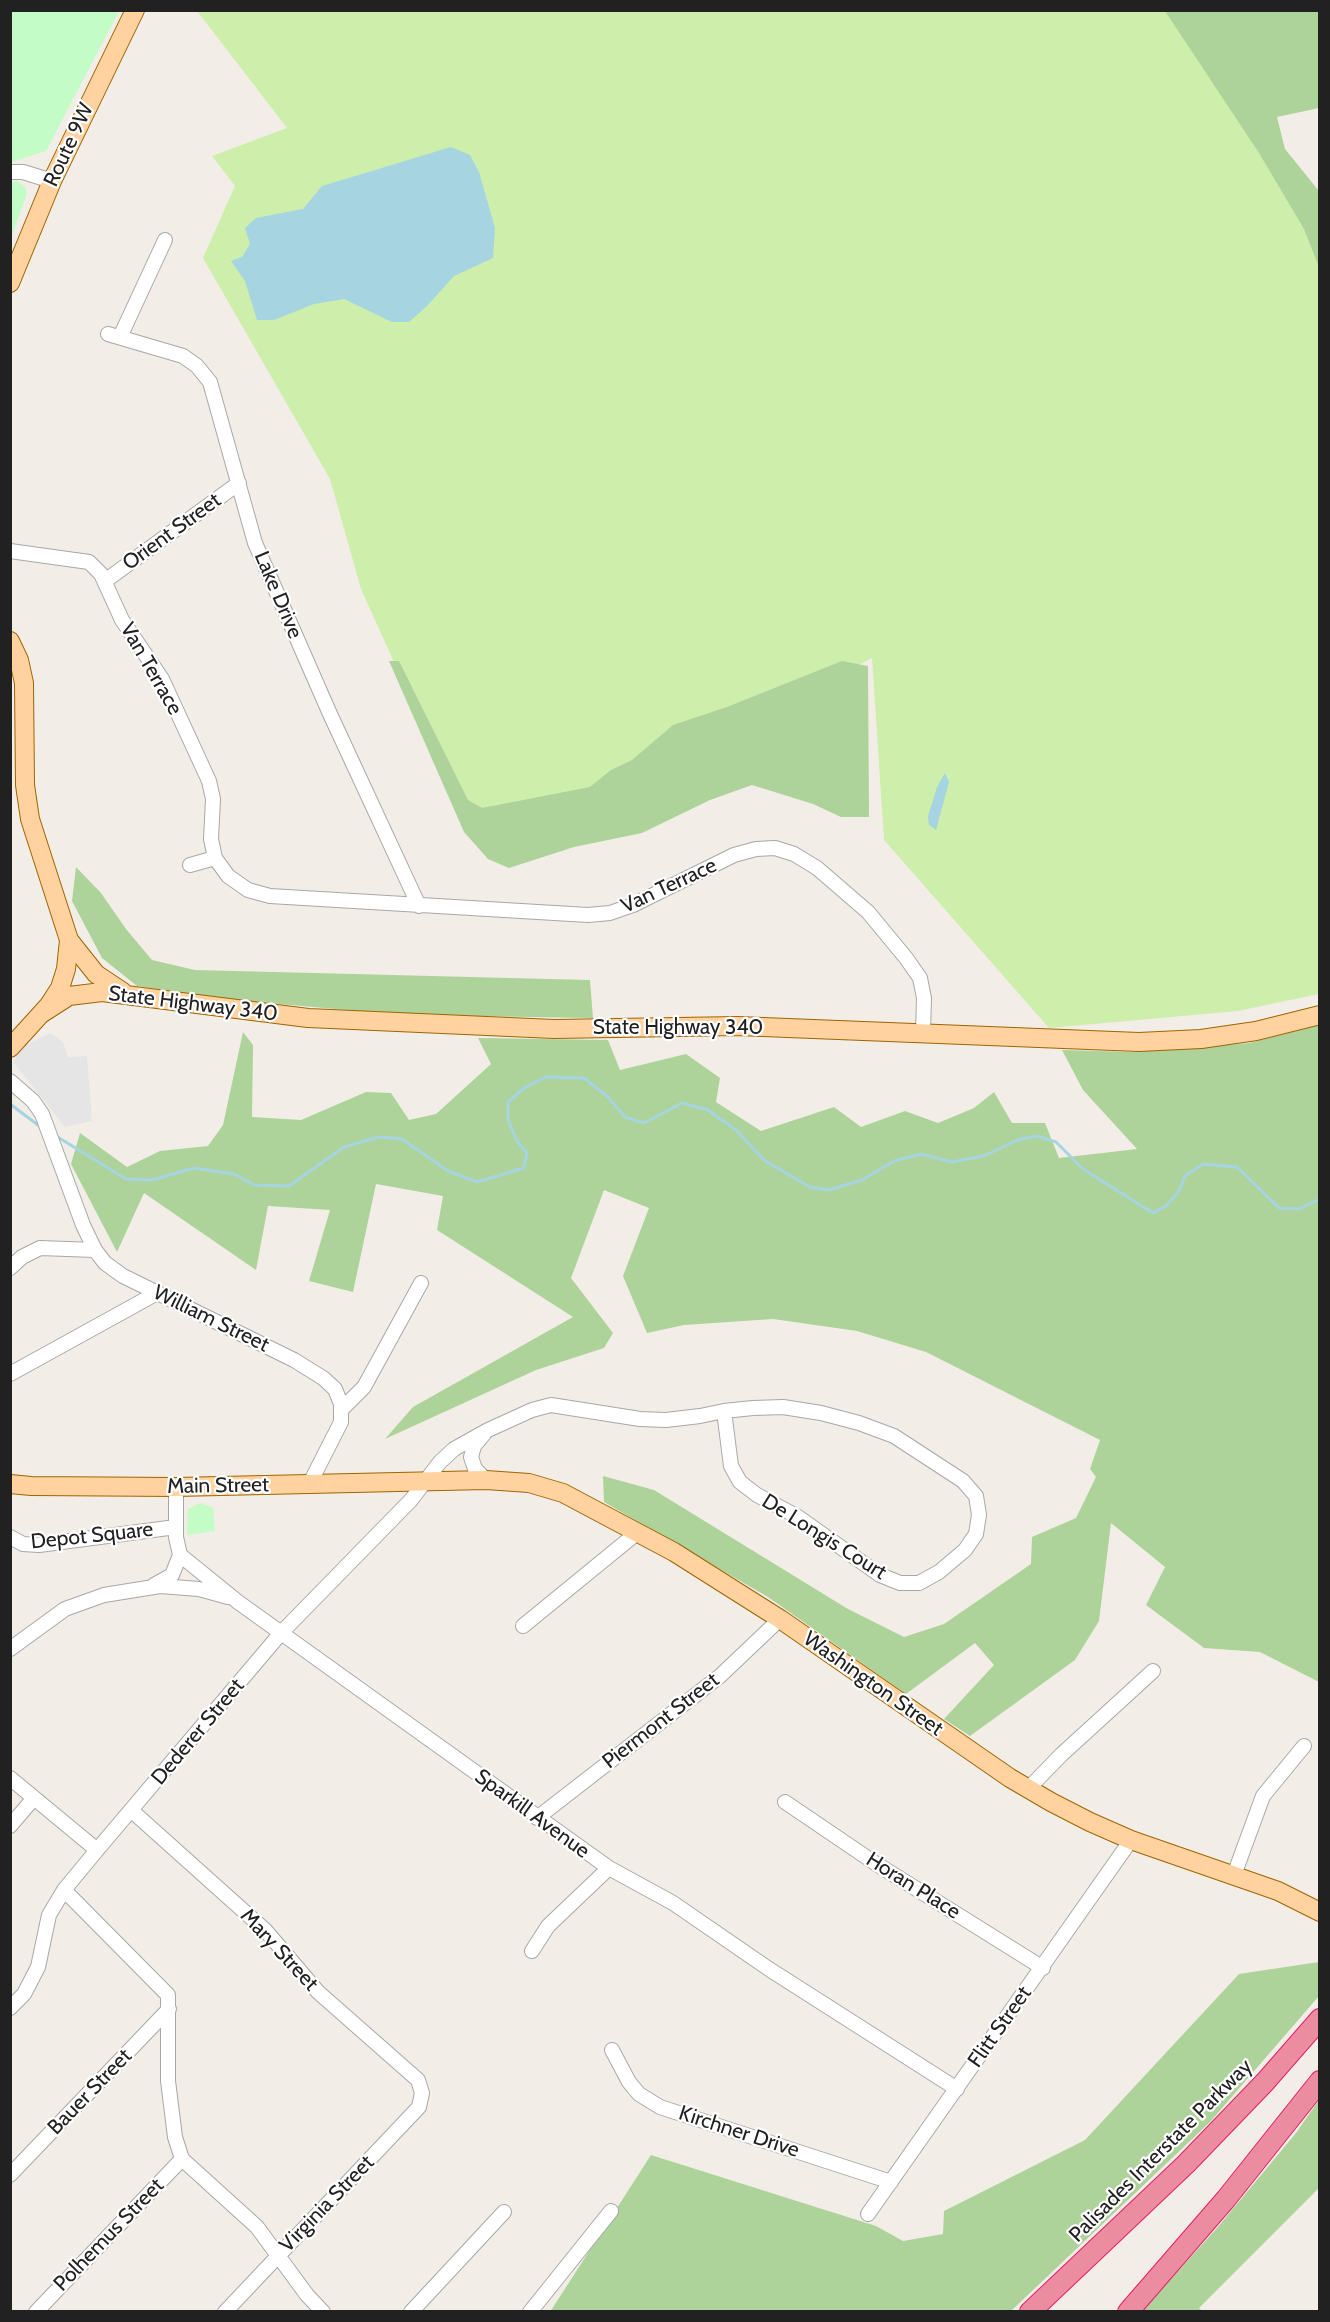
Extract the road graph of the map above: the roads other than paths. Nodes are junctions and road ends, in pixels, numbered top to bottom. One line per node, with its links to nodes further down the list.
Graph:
1 (135, 10): 3 (main road, Route 9W)
2 (10, 172): 3 (street)
3 (52, 181): 5 (main road, Route 9W)
4 (165, 240): 6 (street, Lake Drive)
5 (10, 283)
6 (239, 483): 8 (street, Orient Street); 12 (street, Lake Drive)
7 (10, 551): 8 (street, Van Terrace)
8 (105, 581): 10 (street, Van Terrace)
9 (10, 641): 13 (main road)
10 (215, 858): 11 (street); 12 (street, Van Terrace)
11 (190, 865)
12 (419, 906): 17 (street, Van Terrace)
13 (69, 940): 14 (main road); 15 (main road)
14 (132, 995): 15 (main road, State Highway 340); 17 (main road, State Highway 340)
15 (41, 1014): 18 (main road)
16 (1320, 1015): 17 (main road, State Highway 340)
17 (923, 1033)
18 (10, 1047)
19 (10, 1081): 20 (street, William Street)
20 (95, 1250): 21 (street); 23 (street, William Street)
21 (10, 1268)
22 (421, 1283): 25 (street)
23 (157, 1293): 24 (street); 25 (street, William Street)
24 (10, 1374)
25 (342, 1409): 30 (street)
26 (724, 1411): 26 (street, De Longis Court); 27 (street, Dederer Street)
27 (488, 1430): 28 (street, Dederer Street); 29 (street)
28 (425, 1480): 29 (main road, Washington Street); 30 (main road, Main Street); 41 (street, Dederer Street)
29 (486, 1480): 34 (main road, Washington Street)
30 (310, 1483): 32 (main road, Main Street)
31 (10, 1484): 32 (main road, Main Street)
32 (176, 1487): 33 (street)
33 (176, 1527): 35 (street, Depot Square); 36 (street)
34 (638, 1532): 39 (main road, Washington Street); 40 (street)
35 (10, 1538)
36 (180, 1555): 37 (street); 38 (street, Sparkill Avenue)
37 (149, 1586): 38 (street); 42 (street)
38 (238, 1602): 41 (street, Sparkill Avenue)
39 (780, 1619): 46 (main road, Washington Street); 50 (street, Piermont Street)
40 (523, 1626)
41 (281, 1633): 49 (street, Dederer Street); 50 (street, Sparkill Avenue)
42 (10, 1648)
43 (1154, 1671): 46 (street)
44 (1304, 1746): 55 (street)
45 (10, 1778): 47 (street)
46 (1028, 1789): 52 (main road, Washington Street)
47 (34, 1798): 51 (street); 53 (street)
48 (785, 1802): 59 (street, Horan Place)
49 (132, 1811): 53 (street, Dederer Street); 66 (street, Mary Street)
50 (537, 1818): 54 (street, Sparkill Avenue)
51 (10, 1826)
52 (1131, 1840): 55 (main road, Washington Street); 59 (street, Flitt Street)
53 (97, 1850): 56 (street, Dederer Street)
54 (609, 1868): 58 (street); 65 (street, Sparkill Avenue)
55 (1234, 1875): 57 (main road, Washington Street)
56 (64, 1890): 60 (street, Dederer Street); 61 (street)
57 (1320, 1912)
58 (532, 1951)
59 (1043, 1968): 65 (street, Flitt Street)
60 (10, 2008)
61 (169, 2009): 67 (street); 68 (street, Bauer Street)
62 (1320, 2019): 79 (highway, Palisades Interstate Parkway)
63 (612, 2050): 69 (street, Kirchner Drive)
64 (1320, 2080): 80 (highway)
65 (957, 2089): 69 (street, Flitt Street)
66 (423, 2093): 73 (street, Virginia Street)
67 (182, 2159): 73 (street); 74 (street, Polhemus Street)
68 (10, 2175)
69 (891, 2182): 72 (street, Flitt Street)
70 (611, 2211): 78 (street)
71 (504, 2212): 77 (street)
72 (868, 2214)
73 (278, 2256): 75 (street, Virginia Street); 76 (street)
74 (36, 2312)
75 (225, 2312)
76 (323, 2312)
77 (411, 2312)
78 (530, 2312)
79 (1030, 2312)
80 (1128, 2312)

